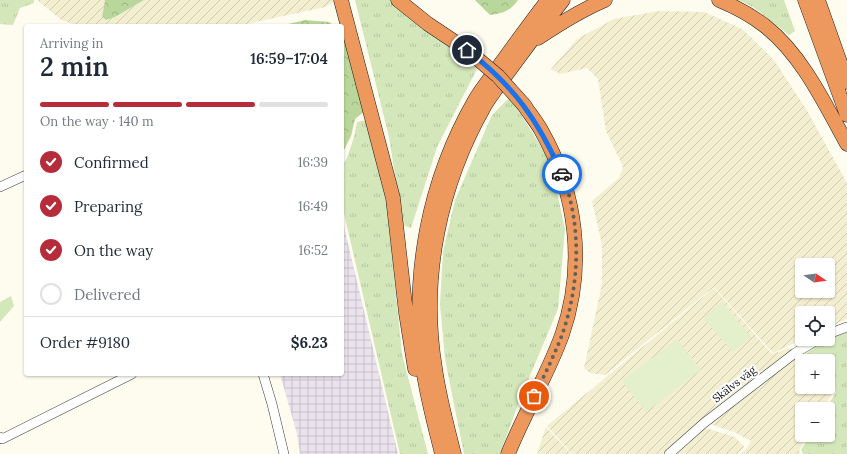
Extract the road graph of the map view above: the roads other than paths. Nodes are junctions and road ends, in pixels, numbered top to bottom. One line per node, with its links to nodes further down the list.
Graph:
1 (340, 0): 21 (highway)
2 (398, 0): 26 (highway, bridge)
3 (548, 0): 15 (highway)
4 (563, 0): 9 (highway)
5 (605, 0): 9 (highway)
6 (719, 0): 12 (highway)
7 (805, 0): 11 (highway)
8 (818, 0): 10 (highway)
9 (528, 45): 15 (highway)
10 (847, 82)
11 (847, 115)
12 (847, 144)
13 (24, 176): 14 (street)
14 (0, 187)
15 (428, 250): 21 (highway); 25 (highway)
16 (847, 327): 17 (street)
17 (835, 331)
18 (807, 346): 27 (street, Skälvs väg)
19 (128, 376): 22 (street)
20 (265, 376): 23 (street)
21 (432, 416): 24 (highway)
22 (0, 437)
23 (284, 454)
24 (442, 454)
25 (454, 454)
26 (508, 454)
27 (668, 454)

